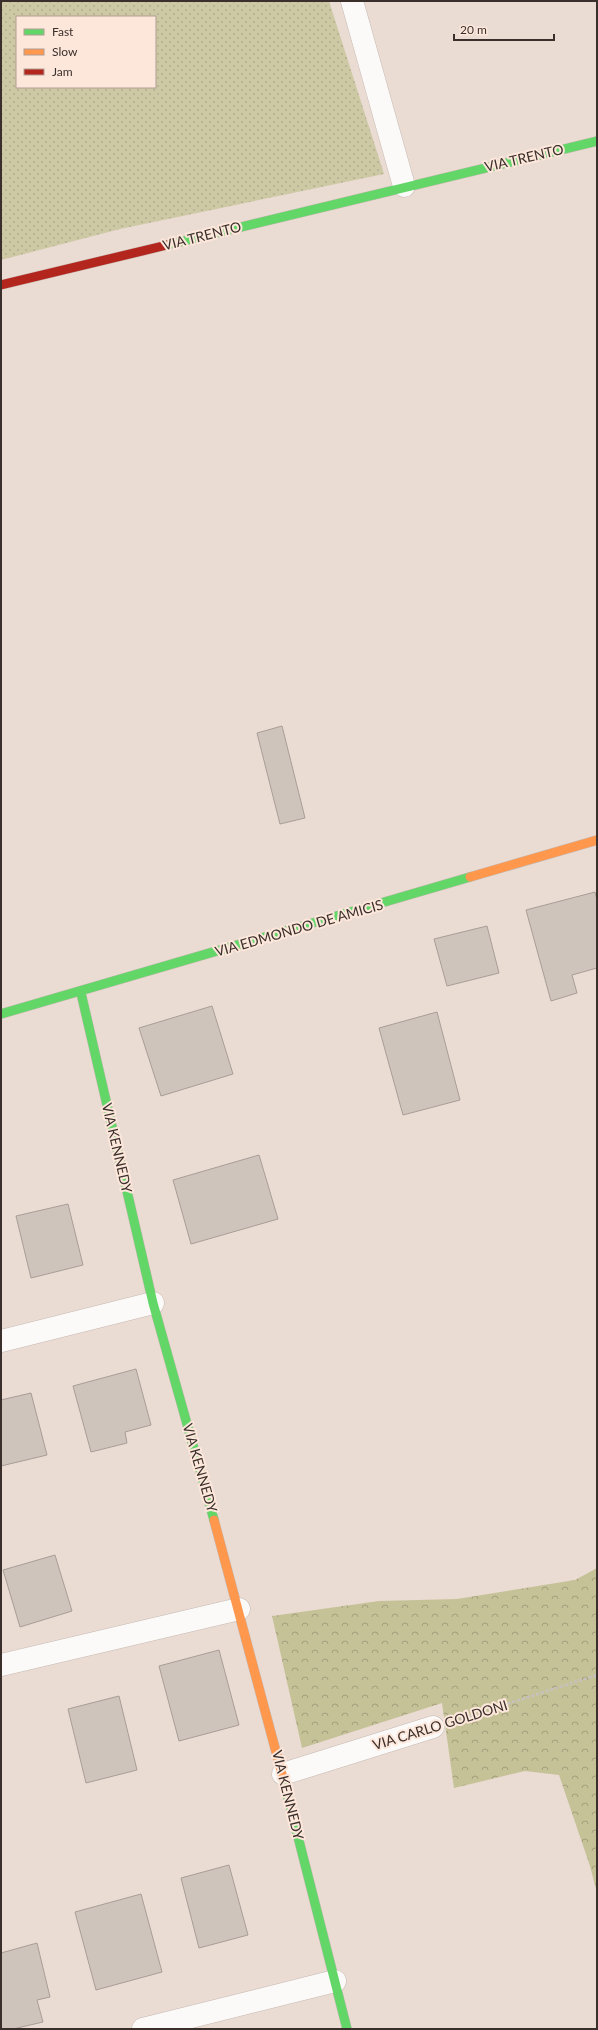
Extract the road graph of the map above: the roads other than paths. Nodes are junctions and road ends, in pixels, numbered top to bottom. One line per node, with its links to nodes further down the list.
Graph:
1 (352, 1): 3 (street)
2 (597, 141): 3 (street, VIA TRENTO)
3 (404, 186): 4 (street, VIA TRENTO)
4 (1, 285)
5 (597, 840): 6 (street, VIA EDMONDO DE AMICIS)
6 (81, 993): 7 (street, VIA EDMONDO DE AMICIS); 8 (street, VIA KENNEDY)
7 (1, 1014)
8 (153, 1303): 9 (street); 10 (street, VIA KENNEDY)
9 (1, 1341)
10 (239, 1609): 11 (street); 13 (street, VIA KENNEDY)
11 (1, 1665)
12 (433, 1727): 13 (street, VIA CARLO GOLDONI)
13 (283, 1774): 14 (street, VIA KENNEDY)
14 (335, 1981): 15 (street); 16 (street, VIA KENNEDY)
15 (143, 2029)
16 (347, 2029)

